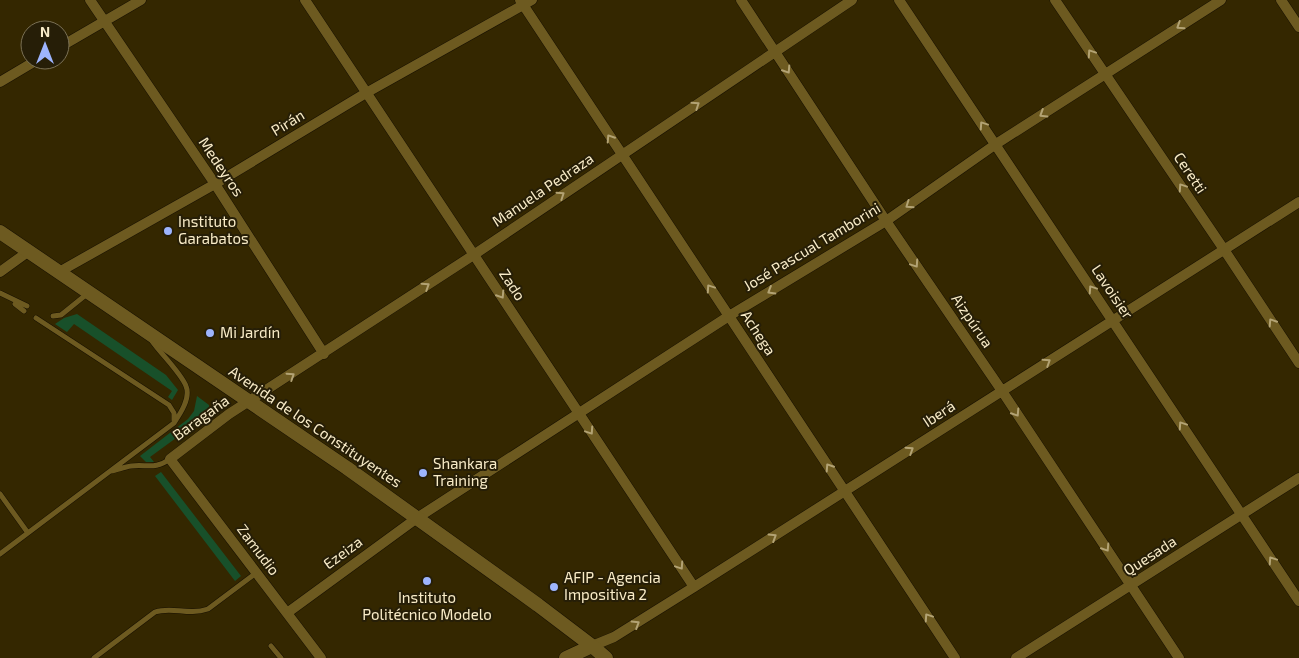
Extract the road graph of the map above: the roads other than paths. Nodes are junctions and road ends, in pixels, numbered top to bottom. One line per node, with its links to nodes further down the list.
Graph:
1 (90, 0): 11 (street, Medeyros)
2 (141, 0): 11 (street)
3 (305, 0): 18 (street, Zado)
4 (741, 0): 14 (street, Aizpúrua)
5 (852, 0): 14 (street, Manuela Pedraza)
6 (899, 0): 19 (street, Lavoisier, one-way to 6)
7 (1056, 0): 16 (street, Ceretti, one-way to 7)
8 (1221, 0): 16 (street, José Pascual Tamborini, one-way to 16)
9 (1281, 0): 12 (street)
10 (525, 2): 18 (street, Pirán); 20 (street, Achega, one-way to 10)
11 (104, 21): 13 (street); 21 (street, Medeyros)
12 (1299, 27)
13 (70, 41)
14 (775, 52): 20 (street, Manuela Pedraza, one-way to 14); 23 (street, Aizpúrua, one-way to 23)
15 (21, 70): 17 (street)
16 (1106, 75): 19 (street, José Pascual Tamborini, one-way to 19); 25 (street, Ceretti, one-way to 16)
17 (0, 82)
18 (366, 93): 21 (street, Pirán); 27 (street, Zado)
19 (996, 144): 23 (street, José Pascual Tamborini, one-way to 23); 36 (street, Lavoisier, one-way to 19)
20 (621, 155): 27 (street, Manuela Pedraza, one-way to 20); 34 (street, Achega, one-way to 20)
21 (215, 184): 29 (street, Pirán); 38 (street, Medeyros)
22 (1299, 202): 25 (street, Iberá)
23 (886, 221): 34 (street, José Pascual Tamborini, one-way to 34); 40 (street, Aizpúrua, one-way to 40)
24 (0, 232): 26 (main road, Avenida de los Constituyentes)
25 (1225, 250): 36 (street, Iberá); 39 (street, Ceretti, one-way to 25)
26 (29, 251): 28 (street); 29 (main road, Avenida de los Constituyentes)
27 (474, 254): 38 (street, Manuela Pedraza, one-way to 27); 42 (street, Zado, one-way to 42)
28 (0, 272)
29 (59, 272): 30 (main road, Avenida de los Constituyentes)
30 (89, 292): 33 (lane); 37 (main road, Avenida de los Constituyentes)
31 (1, 294): 32 (lane)
32 (26, 309)
33 (53, 316)
34 (729, 316): 42 (street, José Pascual Tamborini); 47 (street, Achega, one-way to 34)
35 (36, 318): 43 (lane)
36 (1113, 320): 40 (street, Iberá, one-way to 36); 49 (street, Lavoisier, one-way to 36)
37 (144, 330): 41 (main road, Avenida de los Constituyentes); 43 (lane)
38 (324, 354): 41 (street, Manuela Pedraza, one-way to 38)
39 (1299, 363)
40 (1002, 391): 47 (street, Iberá, one-way to 40); 54 (street, Aizpúrua, one-way to 54)
41 (250, 402): 44 (street, Baragaña); 50 (main road, Avenida de los Constituyentes)
42 (578, 413): 50 (street, José Pascual Tamborini); 55 (street, Zado, one-way to 55)
43 (174, 423): 45 (lane)
44 (170, 459): 45 (lane); 53 (street, Zamudio)
45 (110, 471): 51 (lane)
46 (1299, 478): 49 (street, Quesada)
47 (845, 492): 55 (street, Iberá, one-way to 47); 65 (street, Achega, one-way to 47)
48 (0, 494): 51 (lane)
49 (1242, 514): 54 (street, Quesada); 56 (street, Lavoisier, one-way to 49)
50 (417, 518): 57 (street, Ezeiza); 59 (main road, Avenida de los Constituyentes)
51 (28, 533): 52 (lane)
52 (0, 554)
53 (256, 573): 57 (street, Zamudio); 60 (lane)
54 (1131, 586): 66 (street, Quesada); 67 (street, Aizpúrua)
55 (694, 587): 59 (street, Iberá, one-way to 55)
56 (1299, 601)
57 (287, 613): 62 (street, Zamudio)
58 (271, 646): 61 (lane)
59 (592, 646): 63 (main road); 64 (main road, Avenida de los Constituyentes)
60 (94, 658)
61 (281, 658)
62 (321, 658)
63 (566, 658)
64 (606, 658)
65 (955, 658)
66 (1016, 658)
67 (1179, 658)

